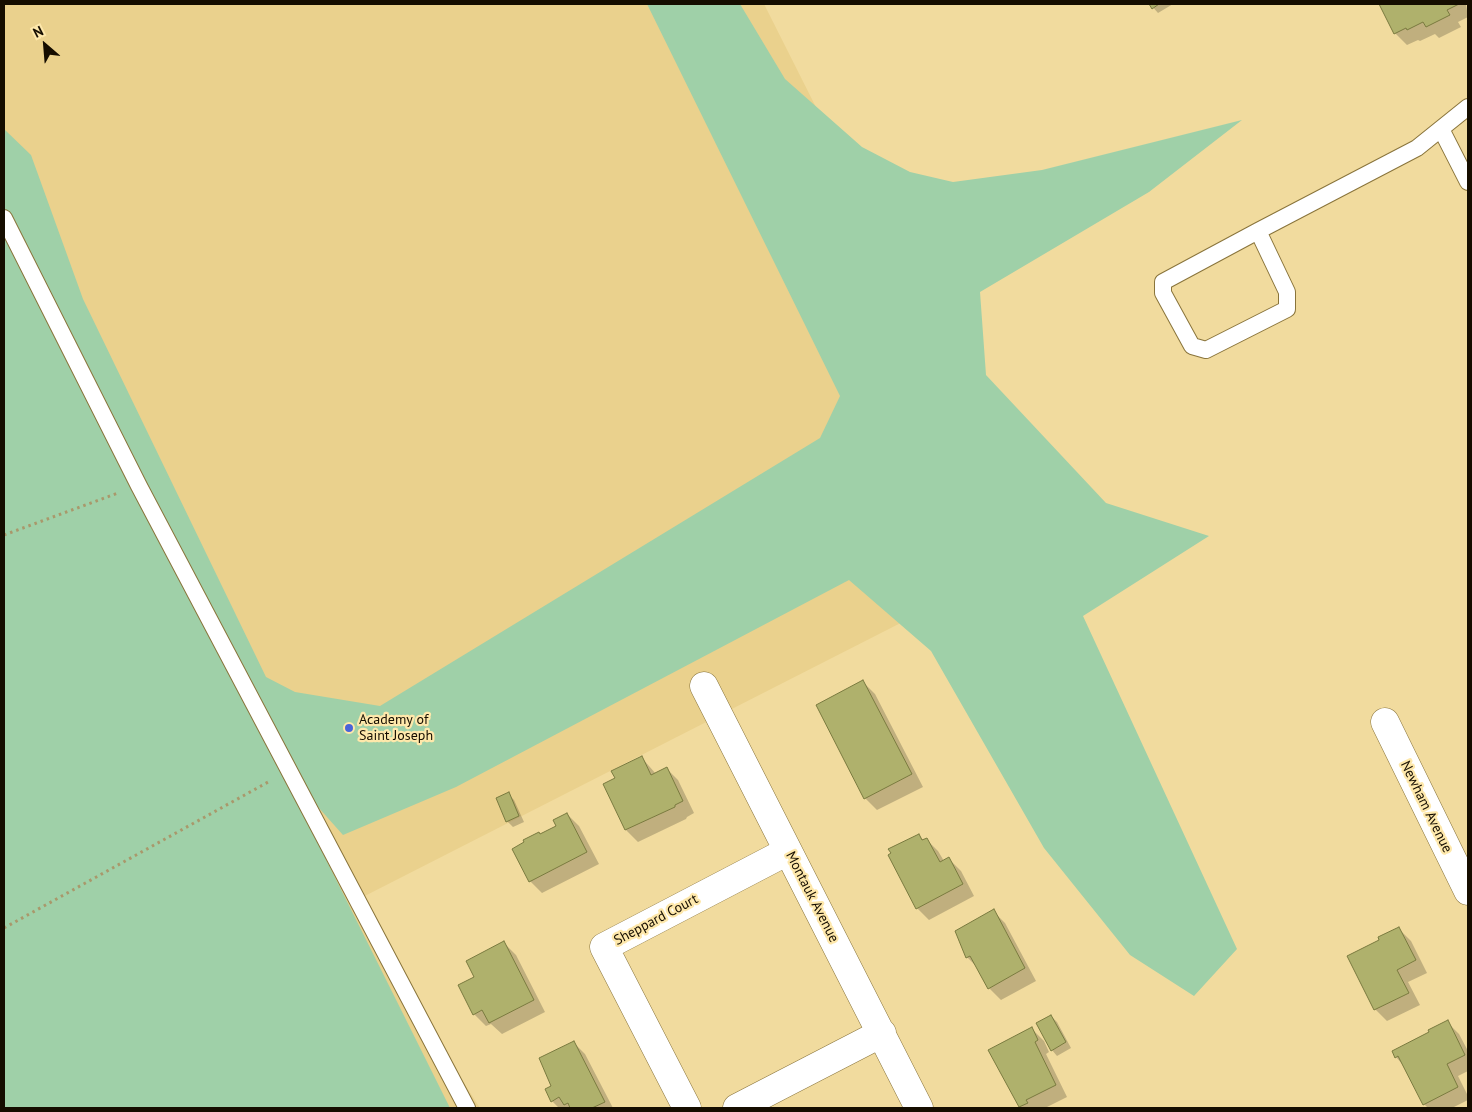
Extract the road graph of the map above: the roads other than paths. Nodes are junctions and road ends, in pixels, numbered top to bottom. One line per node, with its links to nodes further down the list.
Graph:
1 (1468, 107): 2 (lane)
2 (1441, 129): 3 (lane); 5 (lane)
3 (1468, 182)
4 (4, 218): 11 (lane)
5 (1258, 231): 5 (lane)
6 (704, 686): 8 (street, Montauk Avenue)
7 (1385, 722): 9 (street, Newham Avenue)
8 (788, 851): 10 (street, Montauk Avenue); 12 (street, Sheppard Court)
9 (1468, 891)
10 (882, 1033): 13 (street); 14 (street, Montauk Avenue)
11 (467, 1108)
12 (687, 1108)
13 (738, 1108)
14 (919, 1108)

